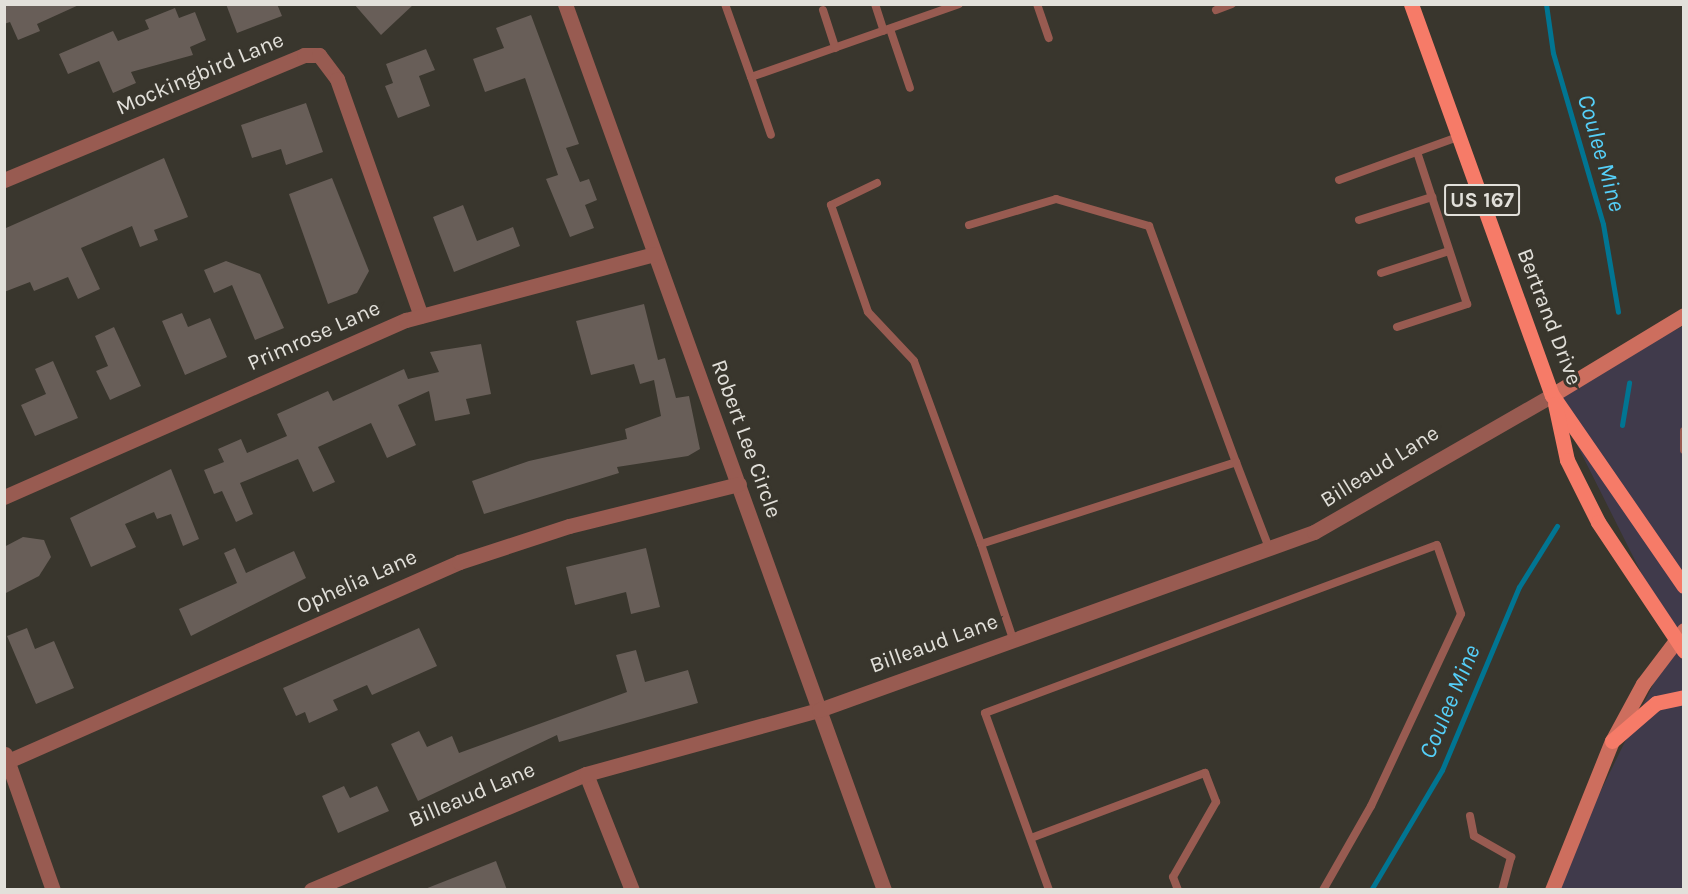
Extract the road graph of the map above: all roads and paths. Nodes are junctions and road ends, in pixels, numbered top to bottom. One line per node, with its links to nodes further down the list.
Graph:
1 (565, 4): 25 (street, Robert Lee Circle)
2 (725, 4): 13 (lane)
3 (875, 4): 10 (lane)
4 (959, 4): 10 (lane)
5 (1037, 4): 11 (lane)
6 (1232, 4): 9 (lane)
7 (1411, 4): 16 (main road, Bertrand Drive / US 167)
8 (823, 10): 12 (lane)
9 (1216, 10)
10 (887, 30): 12 (lane); 14 (lane)
11 (1049, 38)
12 (835, 48): 13 (lane)
13 (751, 77): 15 (lane)
14 (910, 88)
15 (771, 135)
16 (1458, 136): 17 (lane); 30 (main road, Bertrand Drive / US 167)
17 (1417, 152): 19 (lane); 21 (lane)
18 (4, 180): 27 (street, Mockingbird Lane)
19 (1339, 180)
20 (877, 183): 36 (lane)
21 (1432, 197): 22 (lane); 24 (lane)
22 (1359, 220)
23 (969, 225): 33 (lane)
24 (1449, 251): 26 (lane); 29 (lane)
25 (654, 254): 27 (street, Primrose Lane); 34 (street, Robert Lee Circle)
26 (1381, 273)
27 (421, 316): 35 (street, Primrose Lane)
28 (1682, 319): 30 (main road)
29 (1397, 327)
30 (1552, 395): 37 (street, Billeaud Lane); 38 (main road, Bertrand Drive / US 167); 41 (main road, US 167)
31 (1683, 431): 32 (lane)
32 (1683, 450)
33 (1236, 462): 36 (lane); 37 (lane)
34 (739, 484): 43 (street, Robert Lee Circle); 45 (street, Ophelia Lane)
35 (4, 497)
36 (981, 544): 40 (lane)
37 (1269, 548): 40 (street, Billeaud Lane)
38 (1676, 565): 39 (main road, Bertrand Drive / US 167)
39 (1683, 586)
40 (1013, 639): 43 (street, Billeaud Lane)
41 (1681, 640): 44 (main road)
42 (1683, 697): 44 (main road)
43 (819, 710): 46 (street, Billeaud Lane); 52 (street, Robert Lee Circle)
44 (1612, 741): 57 (main road)
45 (6, 757): 49 (street)
46 (586, 774): 50 (street, Billeaud Lane); 51 (street)
47 (1470, 816): 56 (lane)
48 (1031, 838): 53 (lane); 54 (lane); 55 (lane)
49 (53, 890)
50 (311, 890)
51 (632, 890)
52 (884, 890)
53 (1049, 890)
54 (1178, 890)
55 (1323, 890)
56 (1502, 890)
57 (1552, 890)

